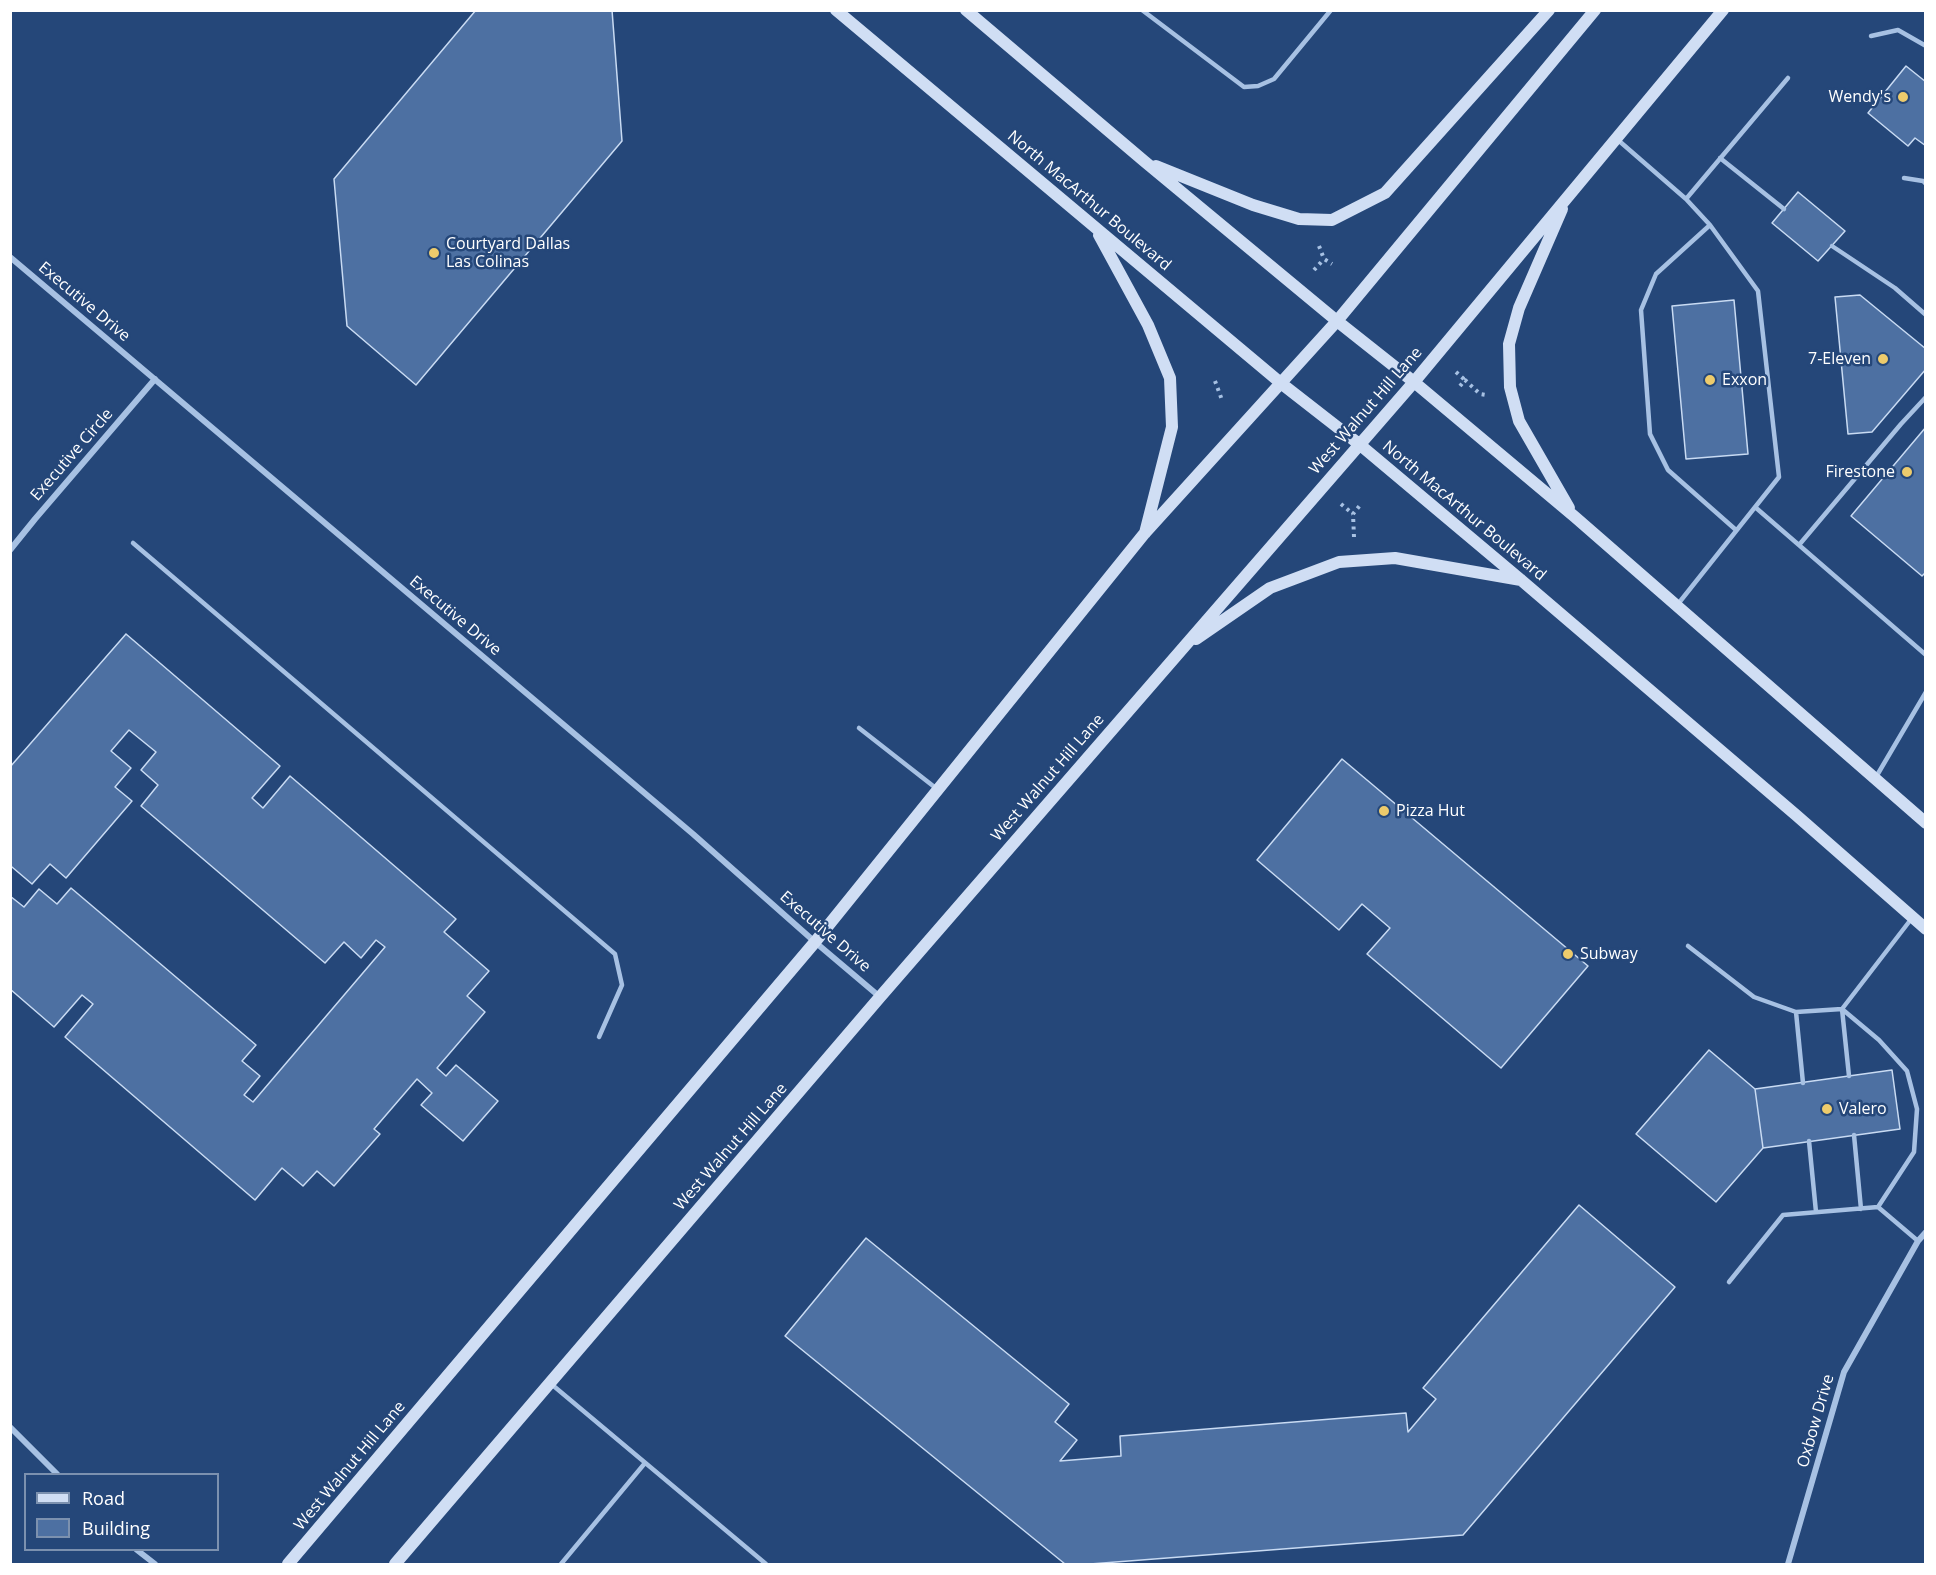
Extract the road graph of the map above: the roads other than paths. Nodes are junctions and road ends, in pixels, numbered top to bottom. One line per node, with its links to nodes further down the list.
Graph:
1 (836, 10): 21 (main road, North MacArthur Boulevard)
2 (966, 10): 14 (main road)
3 (1142, 10): 8 (lane)
4 (1321, 10): 8 (lane)
5 (1549, 10): 14 (main road)
6 (1595, 10): 25 (main road, West Walnut Hill Lane)
7 (1723, 10): 12 (main road, West Walnut Hill Lane)
8 (1329, 13)
9 (1871, 36): 10 (lane)
10 (1926, 46)
11 (1788, 78): 13 (lane)
12 (1616, 138): 17 (main road, West Walnut Hill Lane); 18 (lane)
13 (1720, 158): 18 (lane); 19 (lane)
14 (1144, 161): 25 (main road)
15 (1904, 178): 16 (lane)
16 (1926, 184)
17 (1569, 194): 27 (main road, West Walnut Hill Lane); 32 (main road)
18 (1686, 199): 20 (lane)
19 (1784, 209)
20 (1710, 225): 31 (lane); 33 (lane)
21 (1095, 228): 28 (main road, North MacArthur Boulevard); 34 (main road)
22 (1832, 246): 24 (lane)
23 (10, 257): 26 (street, Executive Drive)
24 (1926, 315)
25 (1337, 321): 27 (main road); 28 (main road, West Walnut Hill Lane)
26 (155, 379): 37 (street, Executive Circle); 49 (street, Executive Drive)
27 (1414, 382): 30 (main road, West Walnut Hill Lane); 32 (main road)
28 (1282, 384): 30 (main road, North MacArthur Boulevard); 34 (main road, West Walnut Hill Lane)
29 (1926, 398): 36 (lane)
30 (1359, 444): 38 (main road, North MacArthur Boulevard); 40 (main road, West Walnut Hill Lane)
31 (1755, 507): 33 (lane); 36 (lane)
32 (1575, 517): 39 (main road)
33 (1736, 530): 39 (lane)
34 (1144, 534): 45 (main road, West Walnut Hill Lane)
35 (133, 543): 54 (lane)
36 (1799, 545): 41 (lane)
37 (10, 550)
38 (1521, 580): 40 (main road); 47 (main road, North MacArthur Boulevard)
39 (1676, 606): 44 (main road)
40 (1180, 650): 51 (main road, West Walnut Hill Lane)
41 (1926, 655)
42 (1926, 692): 44 (lane)
43 (859, 728): 45 (lane)
44 (1875, 779): 46 (main road)
45 (938, 789): 49 (main road, West Walnut Hill Lane)
46 (1926, 823)
47 (1912, 918): 48 (main road, North MacArthur Boulevard); 52 (lane)
48 (1926, 929)
49 (815, 942): 51 (street, Executive Drive); 71 (main road, West Walnut Hill Lane)
50 (1688, 946): 53 (lane)
51 (880, 997): 65 (main road, West Walnut Hill Lane)
52 (1842, 1009): 53 (lane); 55 (lane); 59 (lane)
53 (1796, 1012): 56 (lane)
54 (598, 1037)
55 (1849, 1076)
56 (1803, 1083)
57 (1854, 1135): 60 (lane)
58 (1809, 1141): 61 (lane)
59 (1878, 1207): 60 (lane); 63 (lane)
60 (1862, 1209): 61 (lane)
61 (1816, 1212): 64 (lane)
62 (1926, 1232): 63 (street, Oxbow Drive)
63 (1918, 1241): 75 (street, Oxbow Drive)
64 (1728, 1282)
65 (550, 1383): 67 (lane); 72 (main road, West Walnut Hill Lane)
66 (10, 1427): 68 (street)
67 (645, 1463): 73 (lane); 74 (lane)
68 (56, 1473)
69 (138, 1551): 70 (street)
70 (155, 1564)
71 (288, 1564)
72 (395, 1564)
73 (561, 1564)
74 (766, 1564)
75 (1788, 1564)

